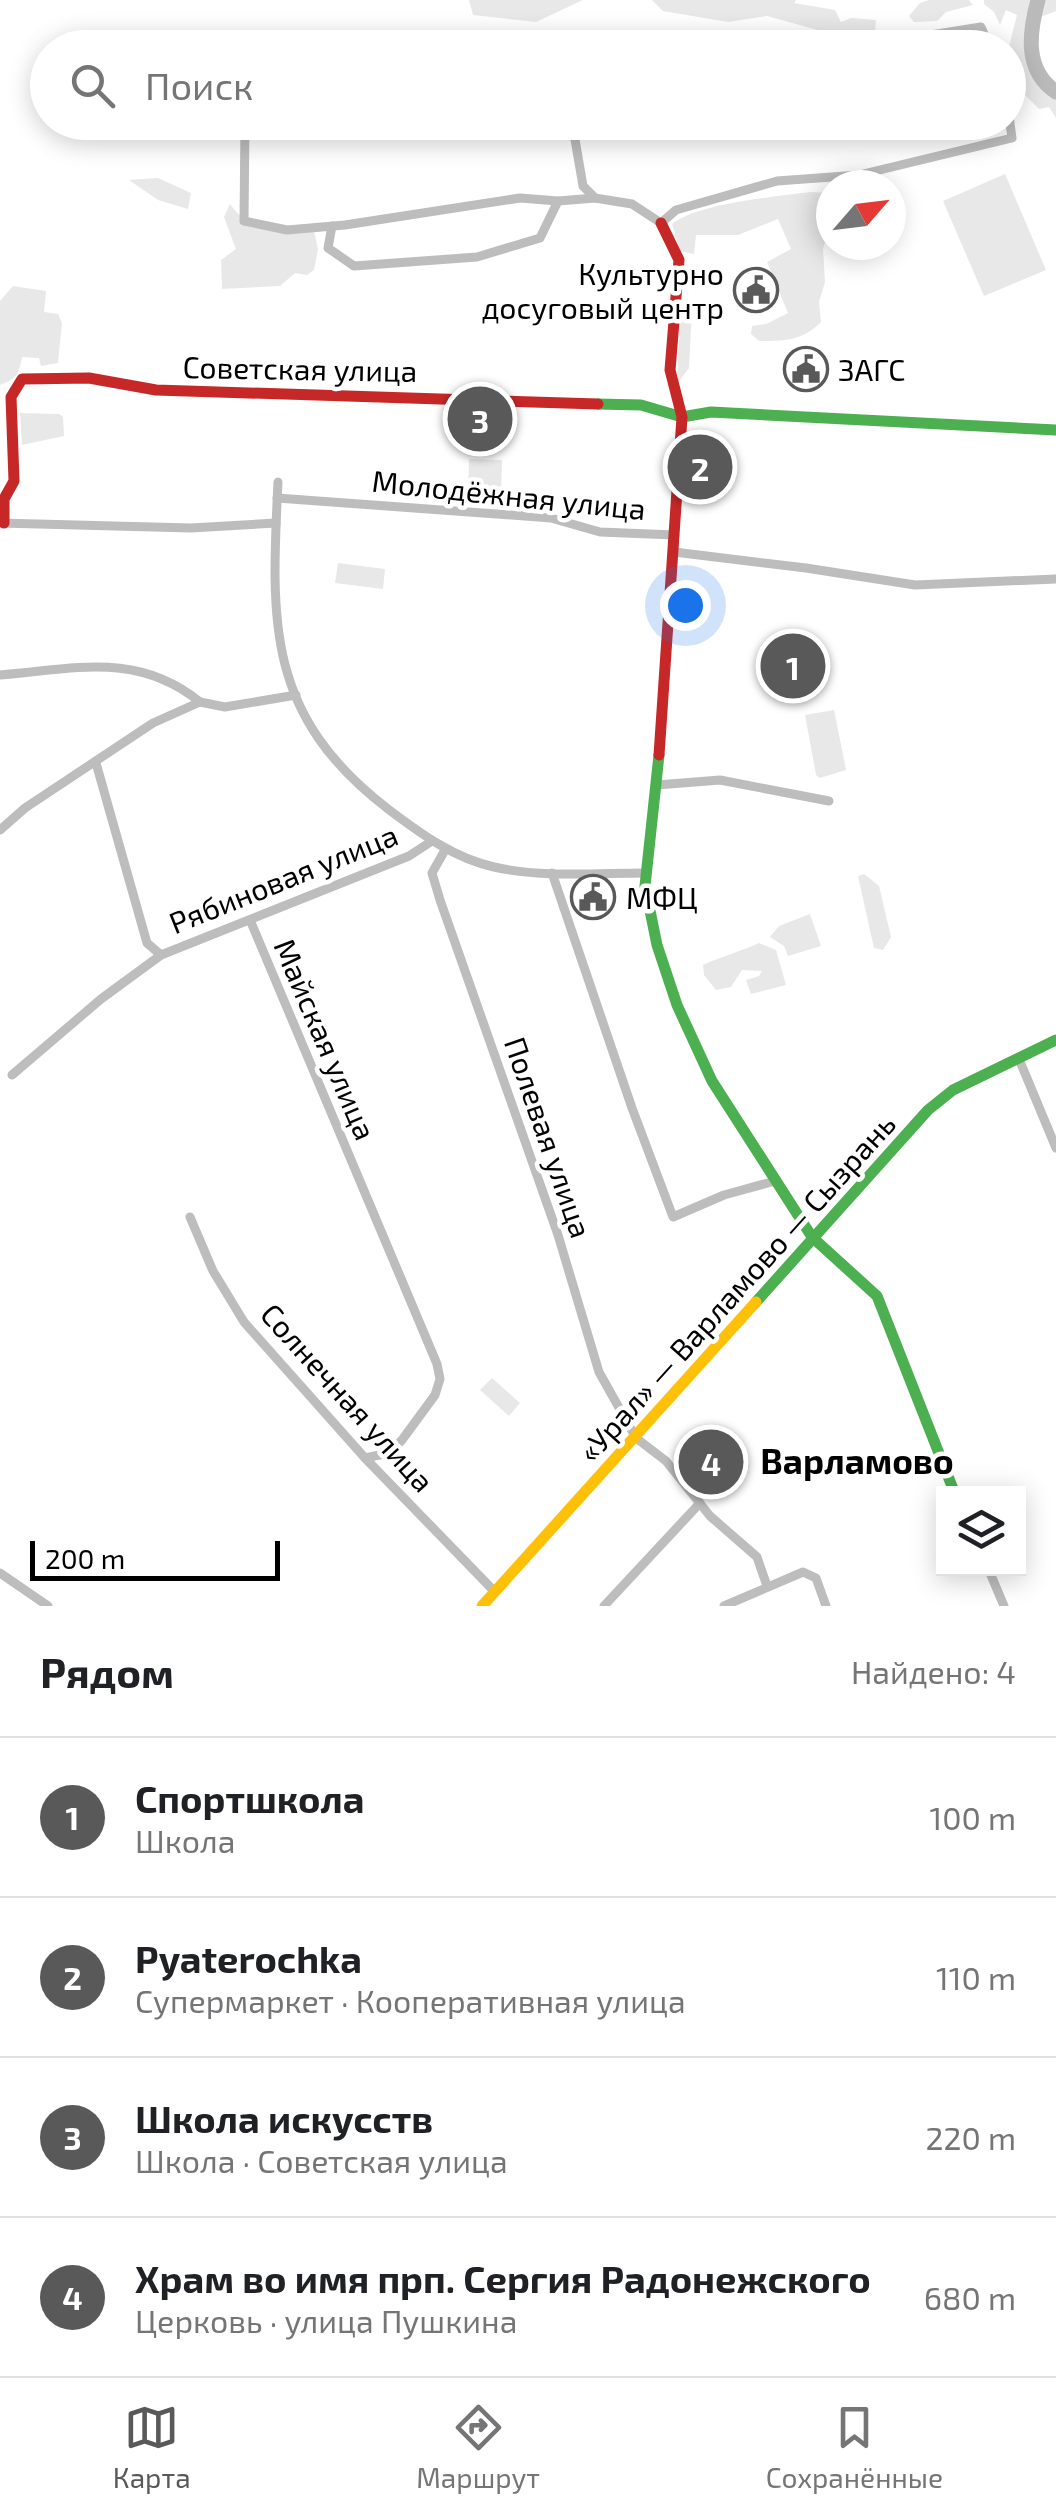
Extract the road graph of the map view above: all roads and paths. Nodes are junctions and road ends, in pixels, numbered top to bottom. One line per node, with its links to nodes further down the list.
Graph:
1 (245, 140): 7 (street)
2 (575, 140): 4 (street)
3 (1004, 140): 6 (street)
4 (595, 198): 5 (street); 6 (street)
5 (558, 201): 7 (street); 7 (street)
6 (661, 223): 8 (street)
7 (332, 226)
8 (682, 417): 9 (street, Советская улица); 12 (street, Советская улица); 14 (street)
9 (1056, 430)
10 (278, 482): 11 (street)
11 (277, 498): 13 (street); 14 (street, Молодёжная улица)
12 (2, 523): 13 (street)
13 (276, 523): 18 (street)
14 (675, 535): 15 (street)
15 (674, 552): 16 (street); 21 (street)
16 (1056, 579)
17 (0, 675): 19 (street)
18 (296, 696): 19 (street); 24 (street)
19 (200, 702): 20 (street)
20 (96, 763): 23 (street); 29 (street)
21 (657, 784): 22 (street); 27 (street)
22 (830, 801)
23 (0, 830)
24 (432, 841): 25 (street); 28 (street, Рябиновая улица)
25 (445, 850): 26 (street); 37 (street, Полевая улица)
26 (552, 873): 27 (street); 34 (street)
27 (646, 874): 34 (street)
28 (250, 920): 29 (street, Рябиновая улица); 38 (street, Майская улица)
29 (161, 955): 32 (street, Рябиновая улица)
30 (1056, 1040): 31 (street, «Урал» — Варламово — Сызрань)
31 (1019, 1059): 33 (street); 36 (street, «Урал» — Варламово — Сызрань)
32 (12, 1074)
33 (1056, 1148)
34 (775, 1182): 36 (street)
35 (190, 1217): 38 (street, Солнечная улица)
36 (812, 1237): 37 (street, «Урал» — Варламово — Сызрань); 39 (street)
37 (636, 1438): 40 (street, Полевая улица); 44 (street, «Урал» — Варламово — Сызрань)
38 (365, 1458): 44 (street, Солнечная улица)
39 (952, 1486)
40 (700, 1503): 43 (street, Полевая улица); 47 (street)
41 (0, 1573): 45 (street)
42 (991, 1576): 50 (street)
43 (767, 1586): 48 (street); 49 (street)
44 (495, 1592): 46 (street, «Урал» — Варламово — Сызрань)
45 (48, 1606)
46 (482, 1606)
47 (604, 1606)
48 (724, 1606)
49 (826, 1606)
50 (1004, 1606)

